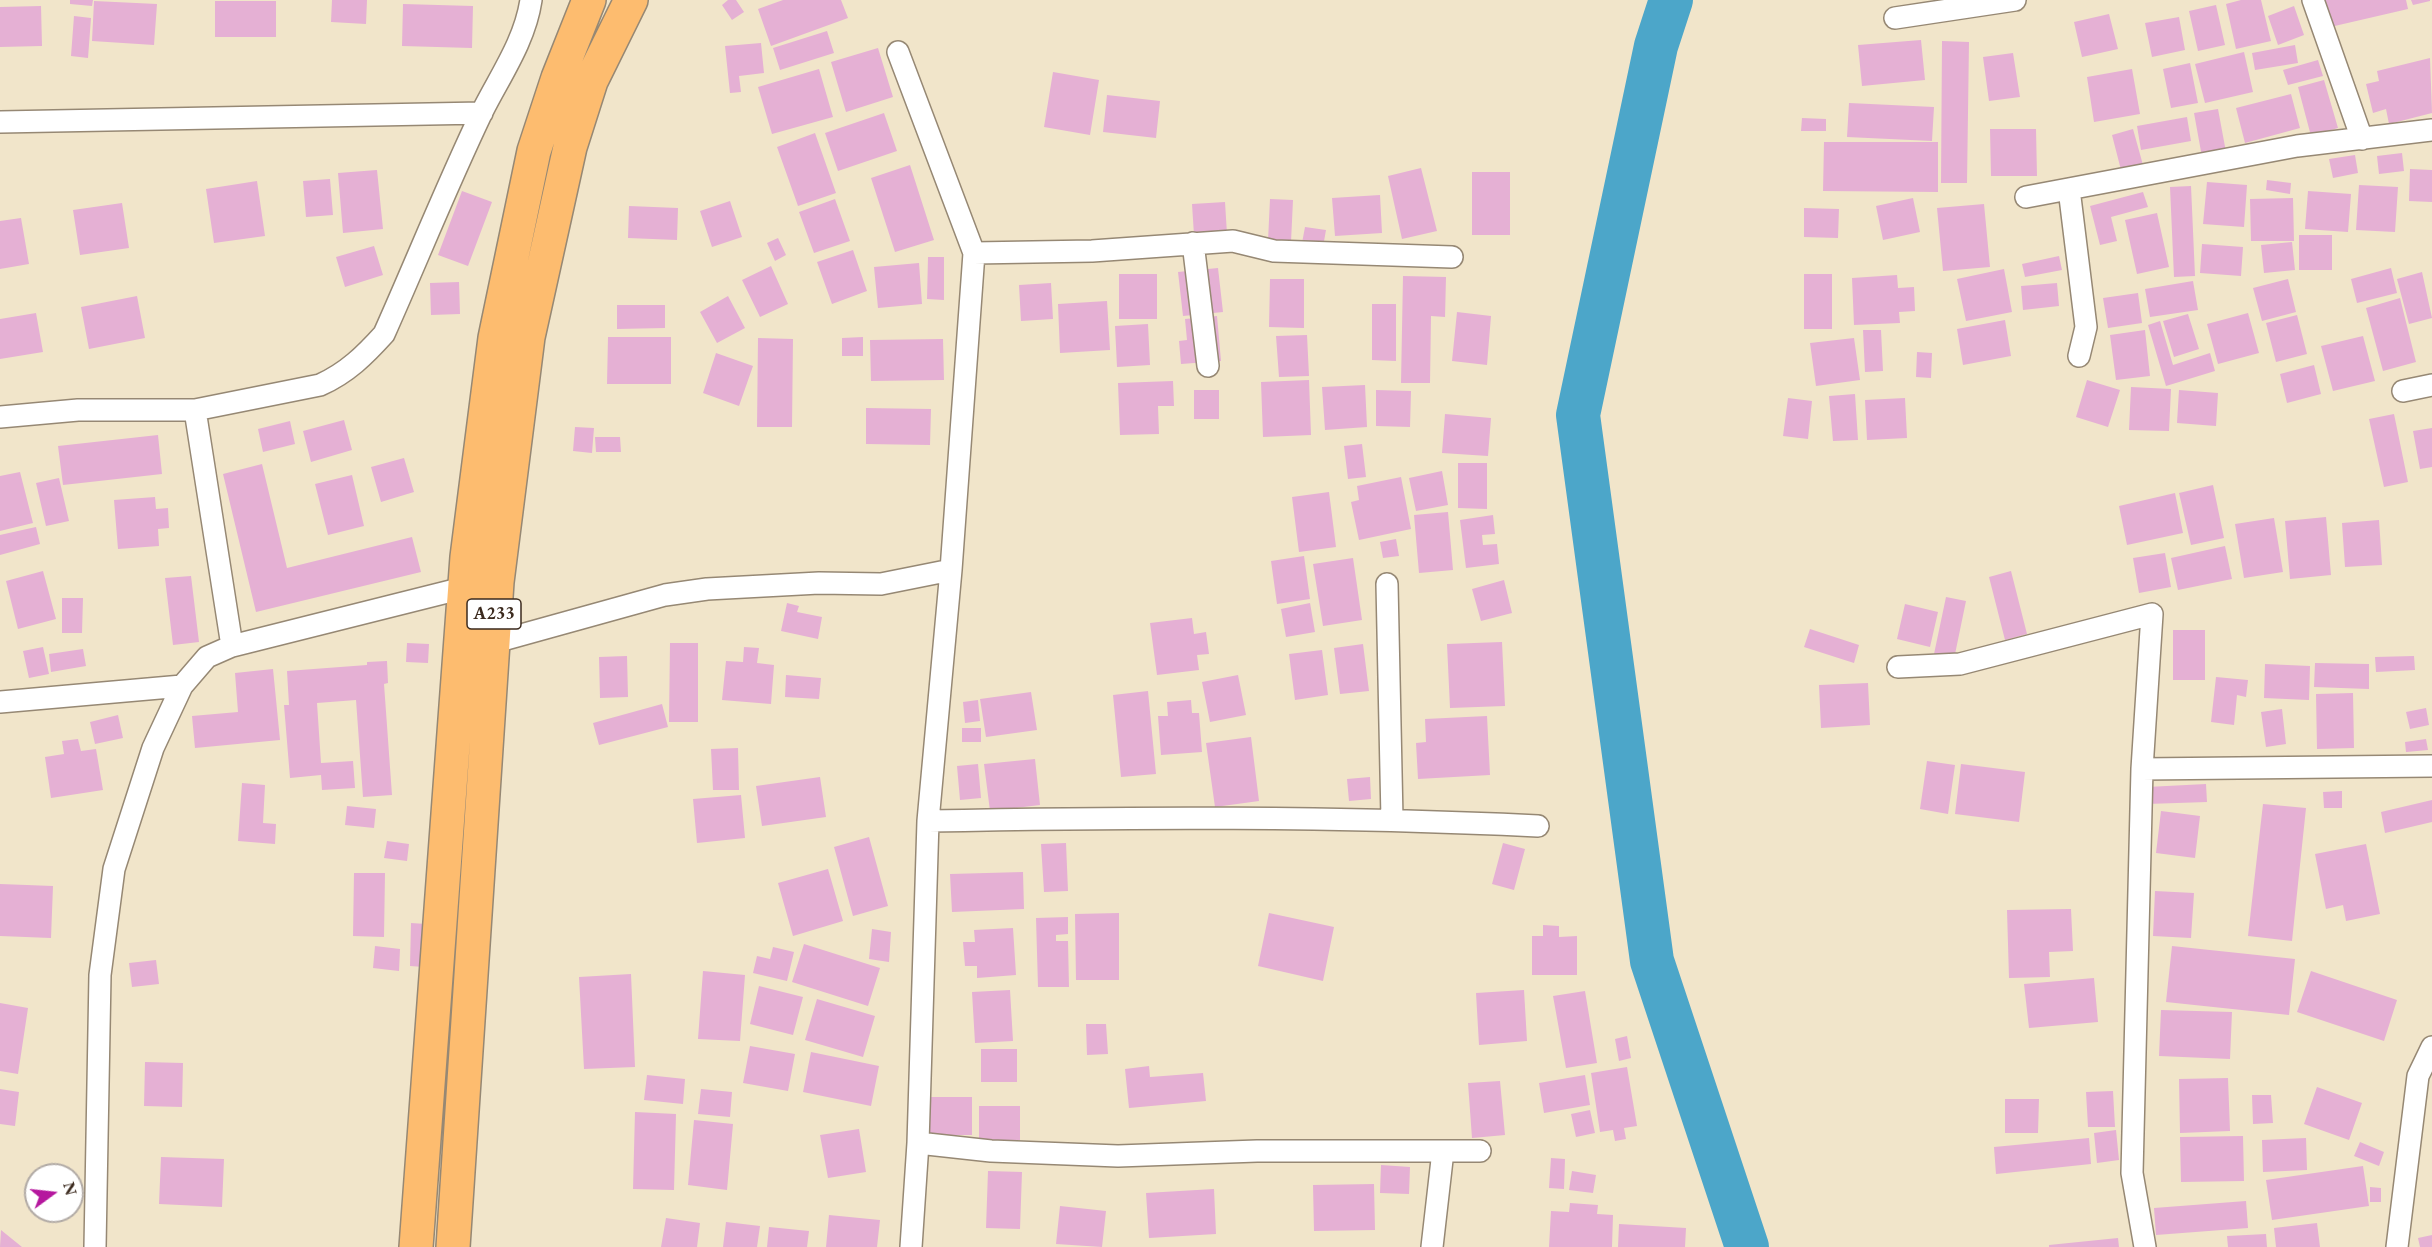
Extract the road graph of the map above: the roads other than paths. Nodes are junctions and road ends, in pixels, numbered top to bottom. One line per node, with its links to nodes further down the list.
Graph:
1 (531, 0): 8 (street)
2 (590, 0): 25 (highway, A233)
3 (631, 0): 25 (highway, A233)
4 (2015, 0): 6 (street)
5 (2313, 0): 11 (street)
6 (1895, 18)
7 (898, 52): 15 (street)
8 (482, 113): 9 (street); 21 (street)
9 (0, 122)
10 (2432, 130): 11 (street)
11 (2362, 139): 12 (street)
12 (2069, 189): 13 (street); 17 (street)
13 (2026, 197)
14 (1193, 243): 15 (street); 16 (street); 18 (street)
15 (974, 253): 23 (street)
16 (1452, 257)
17 (2079, 356)
18 (1208, 366)
19 (2432, 385): 20 (street)
20 (2403, 391)
21 (195, 410): 22 (street); 27 (street)
22 (0, 417)
23 (951, 570): 26 (street); 34 (street)
24 (1387, 584): 33 (street)
25 (481, 585): 26 (highway, A233); 27 (street); 41 (highway, A233)
26 (492, 643): 42 (highway, A233)
27 (232, 646): 29 (street)
28 (1898, 667): 32 (street)
29 (182, 687): 30 (street); 40 (street)
30 (0, 702)
31 (2432, 766): 32 (street)
32 (2142, 769): 45 (street)
33 (1392, 819): 34 (street); 35 (street)
34 (928, 821): 37 (street)
35 (1538, 826)
36 (2432, 1047): 46 (street)
37 (918, 1143): 38 (street); 43 (street)
38 (1443, 1151): 39 (street); 44 (street)
39 (1480, 1151)
40 (95, 1247)
41 (416, 1247)
42 (453, 1247)
43 (911, 1247)
44 (1432, 1247)
45 (2145, 1247)
46 (2397, 1247)

